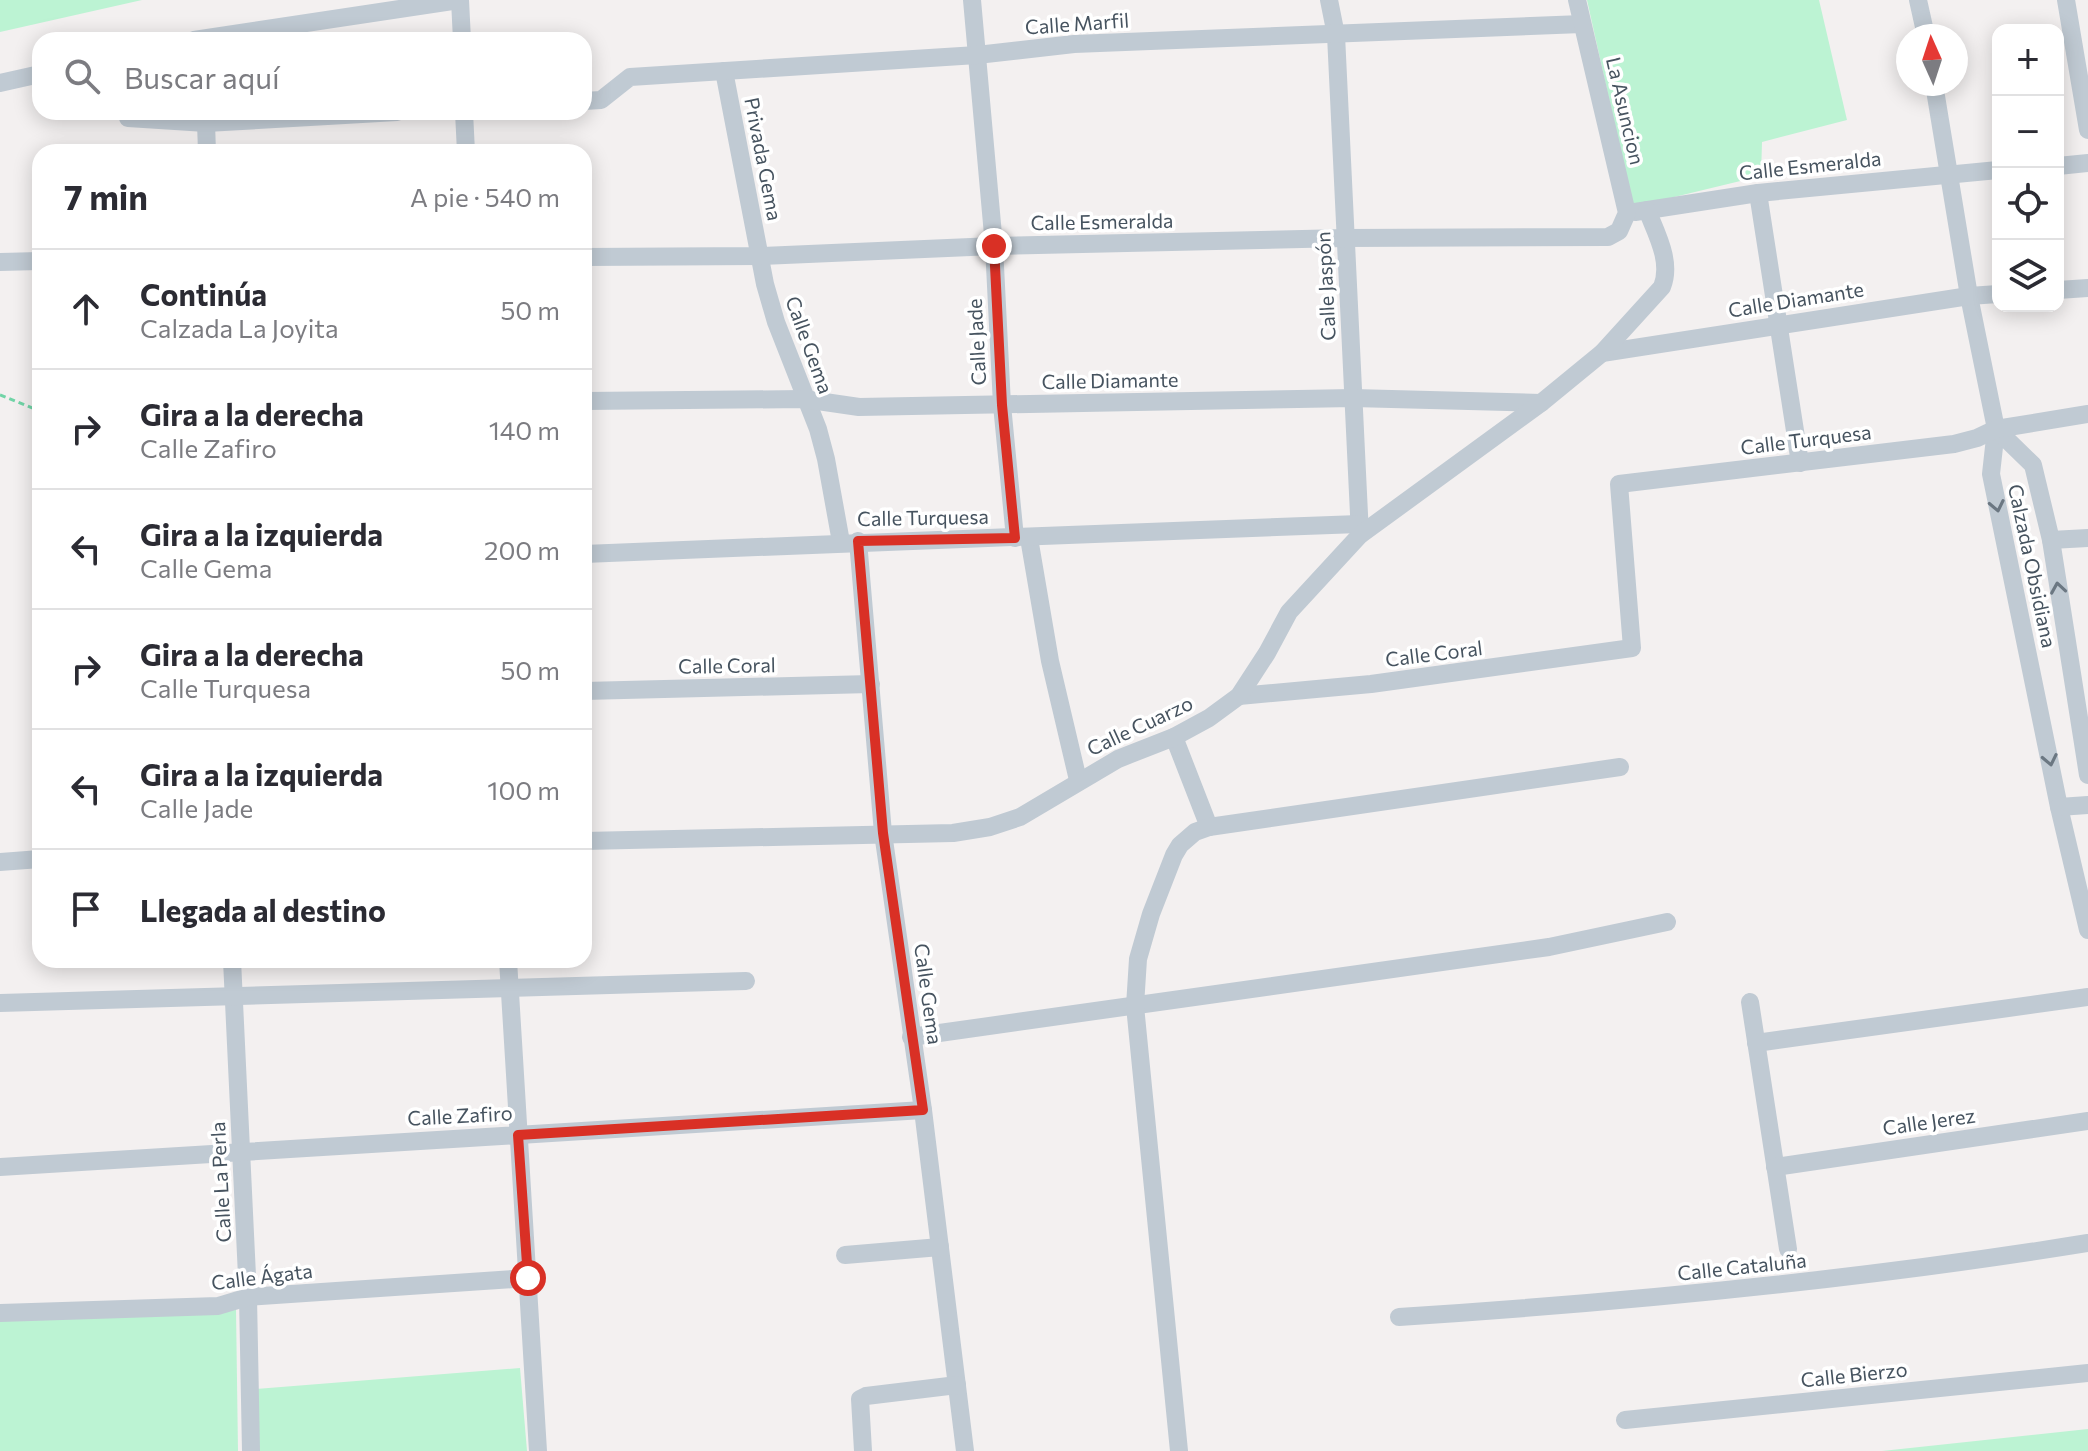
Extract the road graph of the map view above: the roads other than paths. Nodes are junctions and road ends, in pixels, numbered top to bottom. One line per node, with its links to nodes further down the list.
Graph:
1 (460, 0): 9 (street); 10 (street)
2 (972, 0): 12 (street, Calle Jade)
3 (1329, 0): 11 (street, Calle Jaspón)
4 (1577, 0): 7 (street, La Asuncion)
5 (1918, 0): 8 (street)
6 (2066, 0): 22 (street)
7 (1582, 24): 11 (street, Calle Marfil); 31 (street, La Asuncion)
8 (1923, 24)
9 (247, 32)
10 (462, 32)
11 (1336, 35): 12 (street, Calle Marfil); 32 (street, Calle Jaspón)
12 (977, 55): 13 (street, Calle Marfil); 33 (street, Calle Jade)
13 (724, 71): 17 (street, Calle Marfil); 34 (street, Privada Gema)
14 (32, 76): 15 (street)
15 (0, 83)
16 (1936, 96): 28 (street)
17 (592, 101)
18 (159, 120): 21 (street)
19 (258, 120): 21 (street)
20 (464, 120): 24 (street)
21 (206, 123): 23 (street)
22 (2088, 130)
23 (207, 144)
24 (466, 144)
25 (2088, 163): 26 (street)
26 (2064, 165)
27 (1992, 170): 28 (street, Calle Esmeralda)
28 (1950, 173): 29 (street, Calle Esmeralda); 41 (street)
29 (1758, 193): 30 (street, Calle Esmeralda); 42 (street)
30 (1647, 210): 31 (street, Calle Esmeralda); 43 (street, Calle Cuarzo)
31 (1627, 213): 32 (street, Calle Esmeralda)
32 (1345, 238): 33 (street, Calle Esmeralda); 44 (street, Calle Jaspón)
33 (994, 246): 34 (street, Calle Esmeralda); 48 (street, Calle Jade)
34 (760, 256): 35 (street, Calle Esmeralda); 45 (street, Calle Gema)
35 (592, 257)
36 (32, 261): 37 (street)
37 (0, 262)
38 (2088, 288): 39 (street)
39 (2064, 290)
40 (1992, 294): 41 (street, Calle Diamante)
41 (1969, 296): 42 (street, Calle Diamante); 50 (street)
42 (1778, 326): 43 (street, Calle Diamante); 51 (street)
43 (1602, 353): 47 (street, Calle Cuarzo)
44 (1353, 398): 47 (street, Calle Diamante); 48 (street, Calle Diamante); 52 (street, Calle Jaspón)
45 (804, 399): 46 (street, Calle Diamante); 48 (street, Calle Diamante); 56 (street, Calle Gema)
46 (592, 401)
47 (1541, 403): 52 (street, Calle Cuarzo)
48 (1002, 405): 53 (street, Calle Jade)
49 (2088, 414): 50 (street, Calle Turquesa)
50 (1996, 429): 51 (street, Calle Turquesa); 55 (street, Calzada Obsidiana); 68 (street, Calzada Obsidiana, one-way to 68)
51 (1800, 463): 58 (street, Calle Turquesa)
52 (1360, 529): 53 (street, Calle Turquesa); 62 (street, Calle Cuarzo)
53 (1022, 538): 56 (street, Calle Turquesa); 66 (street, Calle Jade)
54 (2088, 538): 55 (street)
55 (2051, 540): 59 (street, Calzada Obsidiana, one-way to 55)
56 (850, 542): 57 (street, Calle Turquesa); 60 (street, Calle Gema)
57 (592, 554)
58 (1632, 648): 62 (street, Calle Coral)
59 (2079, 663): 65 (street, Calzada Obsidiana)
60 (871, 684): 61 (street, Calle Coral); 70 (street, Calle Gema)
61 (592, 691)
62 (1239, 696): 63 (street, Calle Cuarzo)
63 (1174, 737): 66 (street, Calle Cuarzo); 69 (street)
64 (1620, 767): 69 (street)
65 (2088, 775)
66 (1078, 780): 70 (street, Calle Cuarzo)
67 (2088, 805): 68 (street)
68 (2059, 807): 75 (street, Calzada Obsidiana)
69 (1209, 827): 84 (street)
70 (883, 833): 71 (street, Calle Cuarzo); 85 (street, Calle Gema)
71 (592, 841)
72 (32, 860): 73 (street)
73 (0, 862)
74 (1667, 922): 84 (street)
75 (2088, 930)
76 (232, 968): 80 (street, Calle La Perla)
77 (509, 968): 79 (street)
78 (746, 981): 79 (street)
79 (510, 989): 80 (street); 89 (street)
80 (234, 996): 83 (street); 90 (street, Calle La Perla)
81 (2088, 997): 86 (street)
82 (1750, 1002): 86 (street)
83 (0, 1003)
84 (1135, 1006): 85 (street); 108 (street)
85 (911, 1037): 87 (street, Calle Gema)
86 (1756, 1043): 92 (street)
87 (923, 1110): 89 (street, Calle Zafiro); 94 (street, Calle Gema)
88 (2088, 1121): 92 (street, Calle Jerez)
89 (518, 1135): 90 (street, Calle Zafiro); 97 (street)
90 (241, 1151): 91 (street, Calle Zafiro); 98 (street, Calle La Perla)
91 (0, 1167)
92 (1775, 1167): 95 (street)
93 (2088, 1243): 100 (street, Calle Cataluña)
94 (940, 1247): 96 (street); 102 (street, Calle Gema)
95 (1788, 1249)
96 (845, 1255)
97 (528, 1278): 98 (street, Calle Ágata); 105 (street)
98 (248, 1297): 99 (street, Calle Ágata); 104 (street, Calle La Perla)
99 (0, 1313)
100 (1399, 1317)
101 (2088, 1373): 103 (street, Calle Bierzo)
102 (957, 1385): 106 (street); 107 (street, Calle Gema)
103 (1625, 1420)
104 (251, 1451)
105 (538, 1451)
106 (863, 1451)
107 (965, 1451)
108 (1179, 1451)

